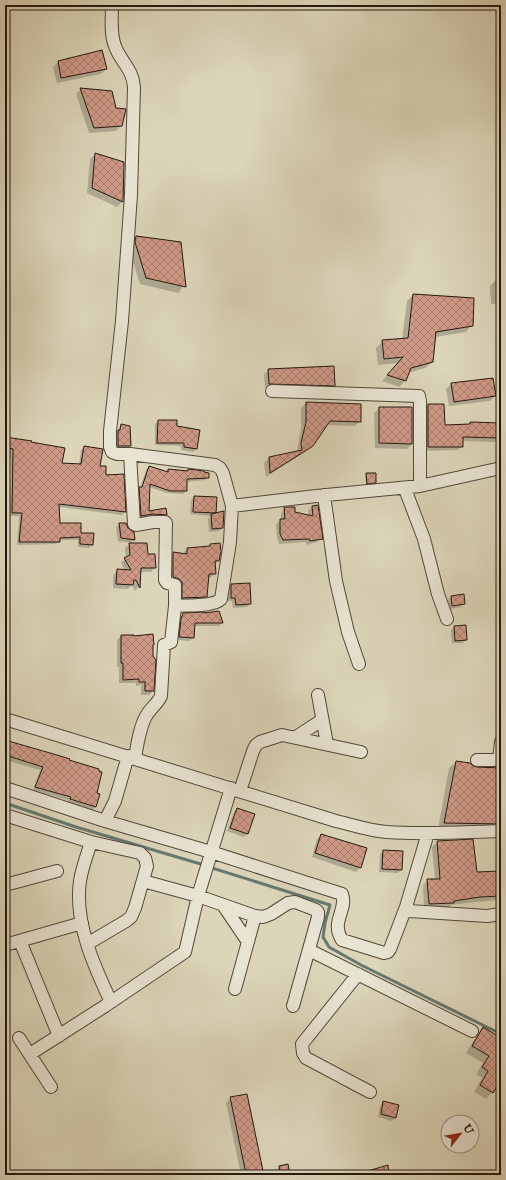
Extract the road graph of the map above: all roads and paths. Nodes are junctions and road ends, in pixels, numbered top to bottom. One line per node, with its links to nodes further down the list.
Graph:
1 (112, 5): 3 (street)
2 (272, 391): 5 (street)
3 (130, 454): 8 (street); 9 (street)
4 (501, 468): 5 (street)
5 (420, 486): 6 (street)
6 (405, 489): 7 (street); 10 (street)
7 (324, 495): 8 (street); 11 (street)
8 (232, 506): 9 (street)
9 (175, 606): 19 (street)
10 (447, 619)
11 (359, 664)
12 (318, 695): 14 (street)
13 (5, 719): 19 (street)
14 (322, 720): 15 (street); 17 (street)
15 (296, 737): 17 (street); 23 (street)
16 (501, 742): 21 (street)
17 (327, 744): 18 (street)
18 (361, 752)
19 (132, 757): 23 (street); 25 (street)
20 (477, 760): 21 (street)
21 (500, 760)
22 (5, 788): 25 (street)
23 (235, 789): 27 (street); 29 (street)
24 (5, 815): 28 (street)
25 (105, 821): 29 (street)
26 (501, 831): 27 (street)
27 (428, 833): 35 (street)
28 (91, 842): 31 (street); 39 (street)
29 (208, 861): 33 (street); 37 (street)
30 (57, 872): 32 (street)
31 (143, 881): 33 (street); 42 (street)
32 (5, 885)
33 (198, 896): 34 (street); 47 (street)
34 (223, 905): 38 (street); 41 (street)
35 (406, 906): 36 (street); 37 (street)
36 (501, 914)
37 (329, 915): 38 (street); 44 (street)
38 (255, 916): 41 (street)
39 (82, 923): 40 (street); 42 (street)
40 (20, 941): 43 (street); 50 (street)
41 (248, 942): 46 (street)
42 (87, 944): 47 (street)
43 (5, 945)
44 (309, 950): 45 (street); 48 (street)
45 (358, 974): 49 (street); 54 (street)
46 (235, 989)
47 (111, 1002): 50 (street)
48 (293, 1006)
49 (472, 1031)
50 (59, 1036): 52 (street)
51 (19, 1038): 52 (street)
52 (30, 1054): 53 (street)
53 (51, 1087)
54 (370, 1092)

